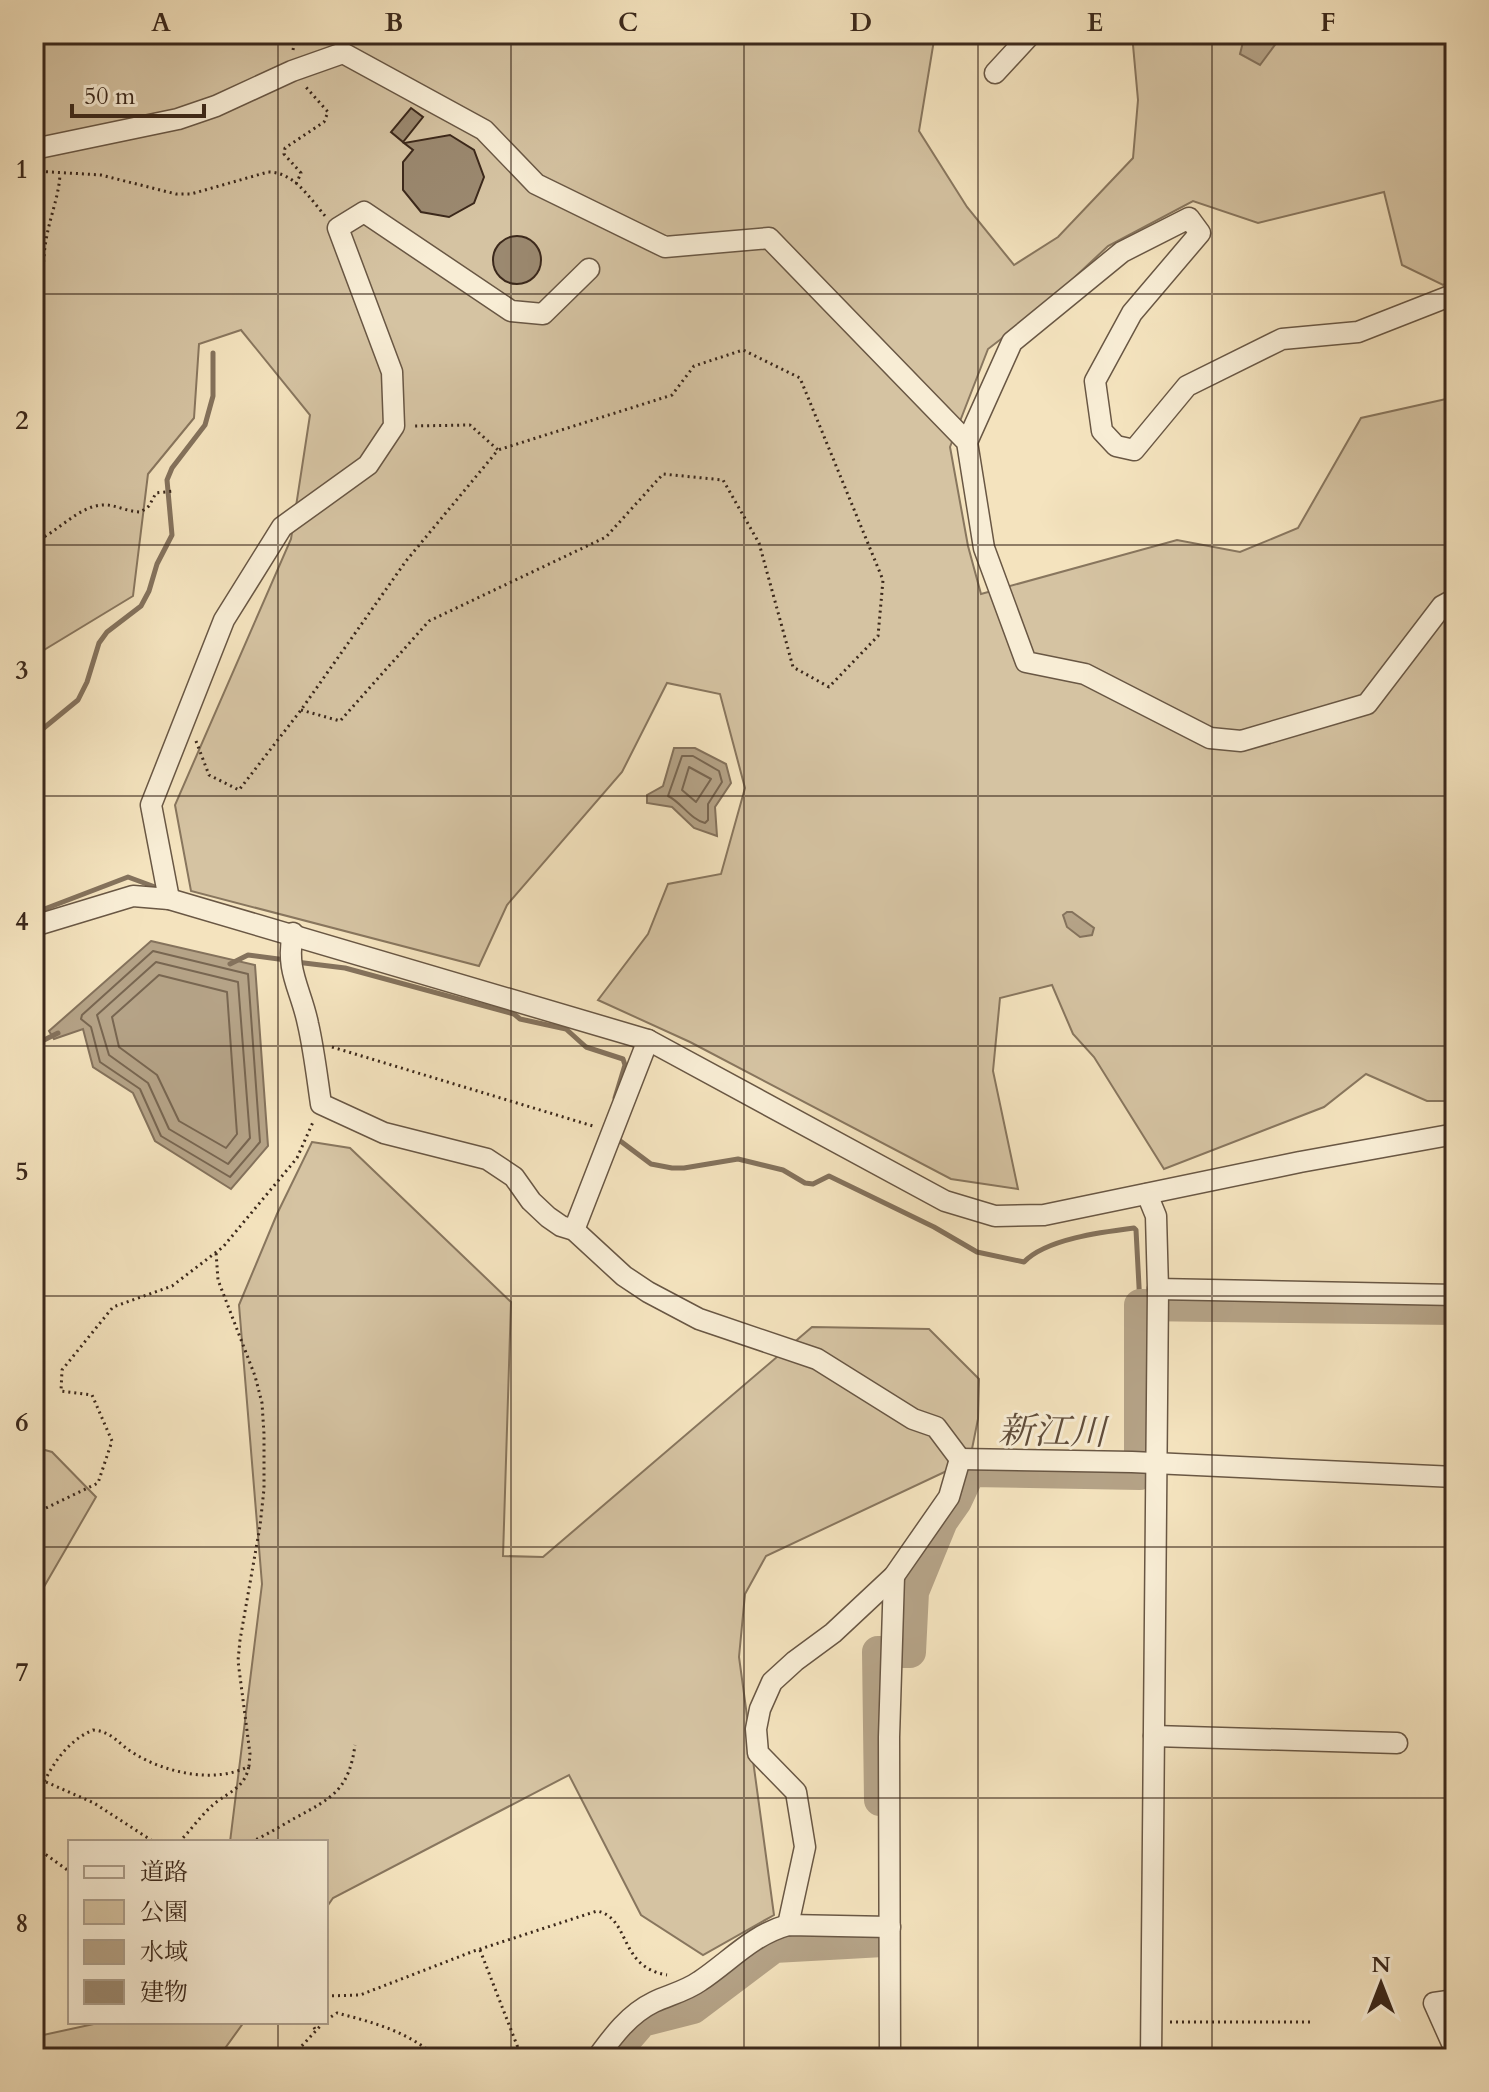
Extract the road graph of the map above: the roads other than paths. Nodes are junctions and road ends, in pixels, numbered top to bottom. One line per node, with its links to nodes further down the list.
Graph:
1 (1031, 34): 2 (street)
2 (995, 73)
3 (34, 149): 6 (street)
4 (589, 269): 8 (street)
5 (1455, 294): 6 (street)
6 (967, 442): 7 (street)
7 (1455, 599)
8 (169, 899): 9 (street); 10 (street)
9 (34, 926)
10 (293, 933): 11 (street); 14 (street)
11 (648, 1040): 13 (street); 14 (street)
12 (1455, 1134): 13 (street)
13 (1147, 1194): 15 (street)
14 (574, 1230): 17 (street)
15 (1158, 1290): 16 (street); 18 (street)
16 (1455, 1295)
17 (960, 1459): 18 (street); 20 (street)
18 (1154, 1463): 19 (street); 21 (street)
19 (1455, 1477)
20 (894, 1576): 23 (street); 24 (street)
21 (1154, 1736): 22 (street); 29 (street)
22 (1397, 1743)
23 (788, 1925): 24 (street); 27 (street)
24 (890, 1927): 28 (street)
25 (1455, 2000): 26 (street)
26 (1455, 2050)
27 (597, 2058)
28 (890, 2058)
29 (1151, 2058)

